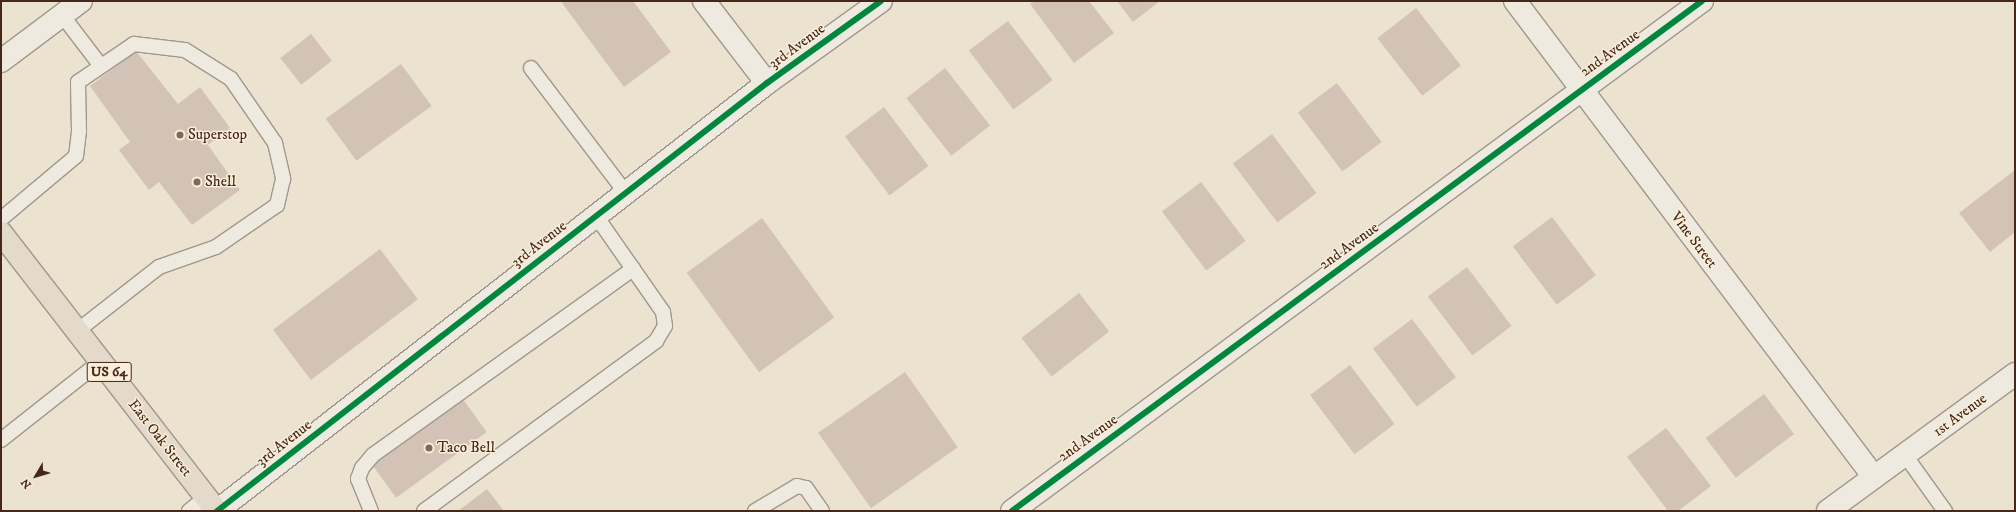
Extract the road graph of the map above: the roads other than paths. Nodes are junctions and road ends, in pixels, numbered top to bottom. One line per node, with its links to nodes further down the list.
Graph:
1 (81, 1): 6 (street)
2 (704, 1): 10 (street)
3 (881, 1): 10 (street, 3rd Avenue)
4 (1516, 1): 11 (street, Vine Street)
5 (1702, 1): 11 (street, 2nd Avenue)
6 (62, 15): 7 (street); 8 (lane)
7 (1, 61)
8 (101, 66): 14 (lane); 16 (lane)
9 (531, 68): 12 (lane)
10 (767, 83): 12 (street, 3rd Avenue)
11 (1581, 90): 21 (street, Vine Street); 28 (street, 2nd Avenue)
12 (626, 193): 13 (street, 3rd Avenue)
13 (596, 216): 15 (lane); 22 (street, 3rd Avenue)
14 (2, 231): 16 (highway, East Oak Street / US 64)
15 (633, 269): 24 (lane); 25 (lane)
16 (77, 331): 17 (highway, East Oak Street / US 64)
17 (101, 362): 19 (lane); 22 (highway, East Oak Street / US 64)
18 (2015, 374): 20 (street, 1st Avenue)
19 (1, 440)
20 (1905, 455): 21 (street, 1st Avenue); 30 (lane)
21 (1874, 477): 29 (street, 1st Avenue)
22 (211, 504): 23 (lane)
23 (189, 511)
24 (371, 511)
25 (424, 511)
26 (755, 511): 27 (lane)
27 (822, 511)
28 (1012, 511)
29 (1828, 511)
30 (1946, 511)

